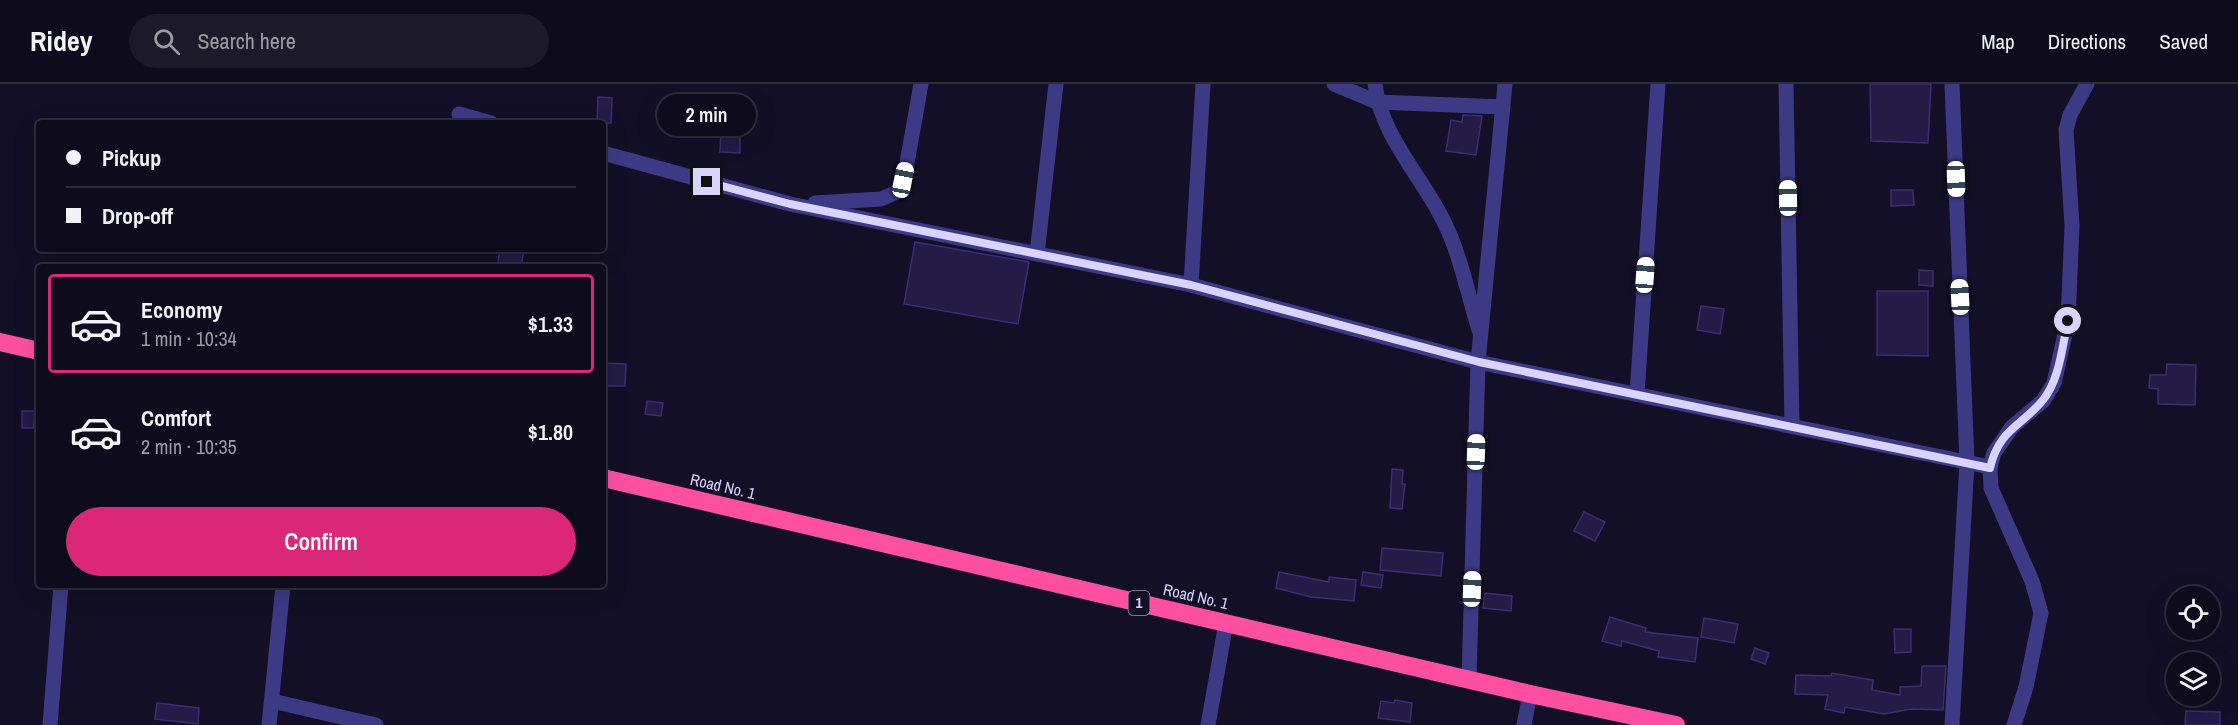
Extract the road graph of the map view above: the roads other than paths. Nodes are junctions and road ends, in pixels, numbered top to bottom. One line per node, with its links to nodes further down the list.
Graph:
1 (921, 84): 16 (street)
2 (1056, 84): 17 (street)
3 (1203, 84): 18 (street)
4 (1334, 84): 11 (street)
5 (1375, 84): 11 (street)
6 (1505, 84): 12 (street)
7 (1658, 84): 23 (street)
8 (1786, 84): 24 (street)
9 (1952, 84): 25 (street)
10 (2087, 84): 26 (street)
11 (1377, 102): 12 (street); 19 (street)
12 (1503, 107): 19 (street)
13 (459, 114): 14 (street)
14 (480, 120)
15 (606, 154): 16 (street)
16 (790, 204): 17 (street)
17 (1037, 254): 18 (street)
18 (1191, 285): 22 (street)
19 (1481, 336): 22 (street)
20 (0, 342): 21 (highway)
21 (36, 350)
22 (1479, 362): 23 (street); 31 (street)
23 (1637, 394): 24 (street)
24 (1792, 426): 25 (street)
25 (1967, 463): 26 (street); 40 (street)
26 (1990, 468): 41 (street)
27 (606, 479): 30 (highway, Road No. 1 / 1)
28 (61, 588): 34 (street)
29 (283, 588): 33 (street)
30 (1226, 623): 31 (highway, Road No. 1 / 1); 37 (street)
31 (1469, 680): 32 (highway, Road No. 1 / 1)
32 (1530, 694): 38 (street); 39 (highway, Road No. 1 / 1)
33 (272, 701): 35 (street); 36 (street)
34 (50, 725)
35 (269, 725)
36 (376, 725)
37 (1208, 725)
38 (1524, 725)
39 (1676, 725)
40 (1952, 725)
41 (2014, 725)

